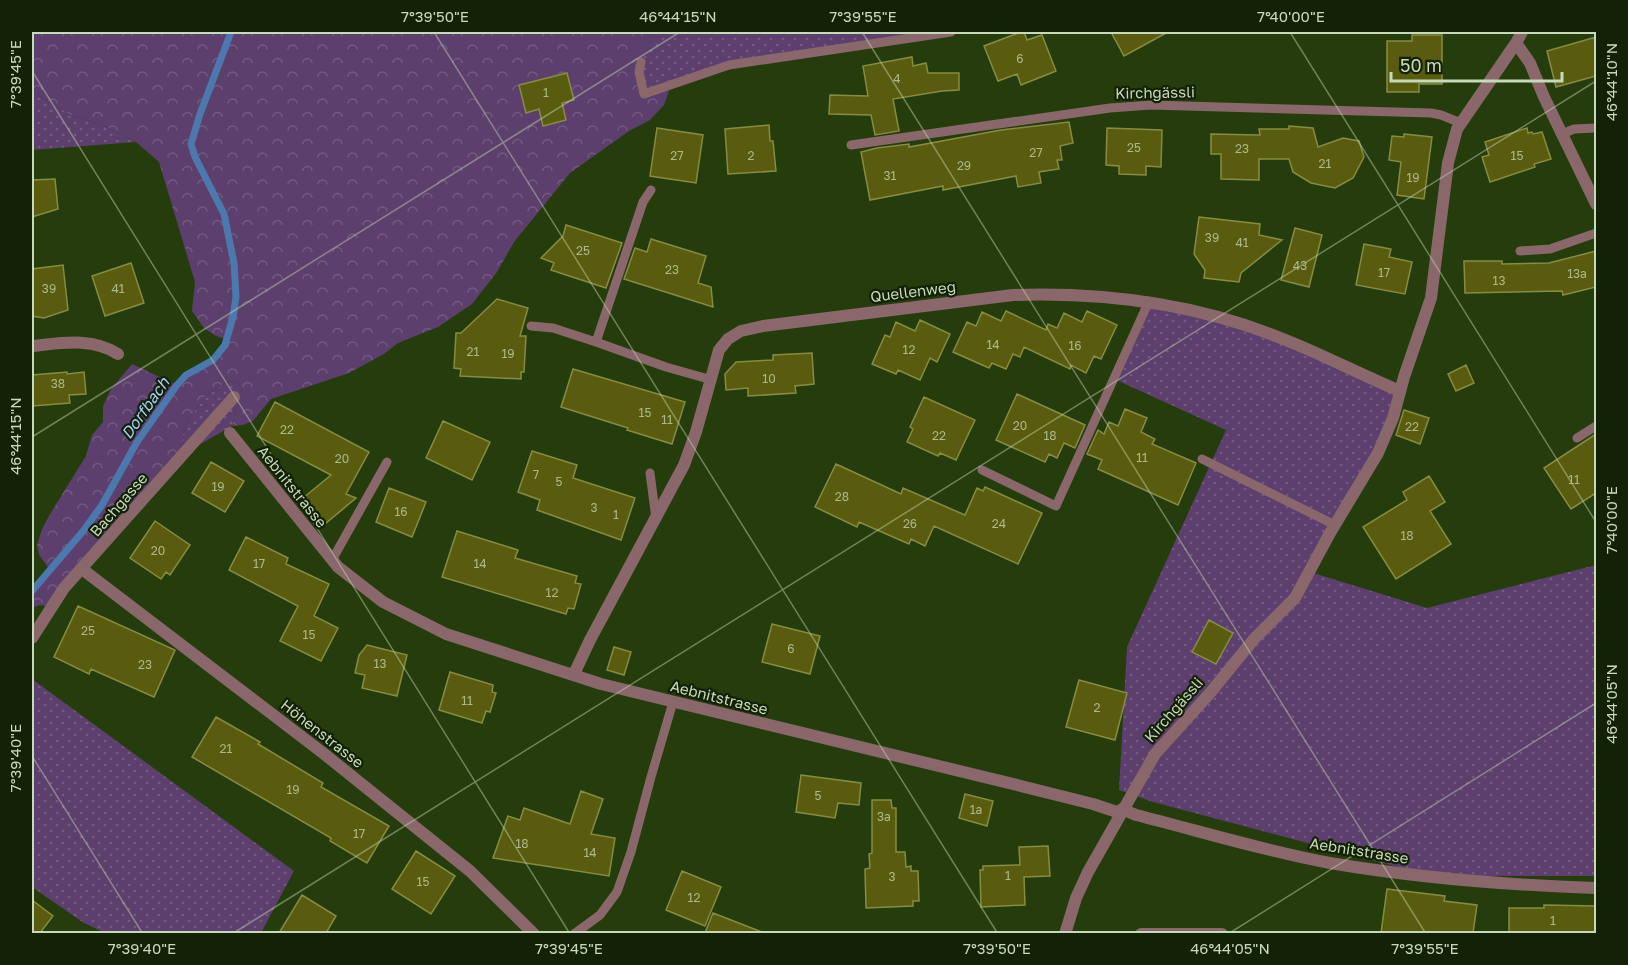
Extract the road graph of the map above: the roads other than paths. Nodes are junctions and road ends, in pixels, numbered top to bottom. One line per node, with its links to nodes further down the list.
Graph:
1 (951, 32): 3 (lane)
2 (1519, 37): 4 (street, Kirchgässli); 6 (street)
3 (641, 62)
4 (1461, 123): 7 (lane, Kirchgässli); 18 (street, Kirchgässli)
5 (1596, 128): 6 (lane)
6 (1562, 134): 9 (street)
7 (851, 145)
8 (651, 190): 14 (lane)
9 (1596, 204)
10 (1596, 233): 11 (lane)
11 (1520, 250)
12 (1149, 302): 17 (street, Quellenweg); 18 (street, Quellenweg); 25 (lane)
13 (531, 326): 14 (lane)
14 (596, 342): 17 (lane)
15 (32, 346): 16 (street)
16 (118, 354)
17 (712, 380): 27 (street, Quellenweg)
18 (1400, 392): 28 (street, Kirchgässli)
19 (234, 397): 30 (street, Bachgasse)
20 (1596, 426): 22 (lane)
21 (230, 433): 29 (street, Aebnitstrasse)
22 (1577, 438)
23 (1202, 459): 28 (lane)
24 (387, 462): 29 (lane, Aebnitstrasse)
25 (982, 470)
26 (650, 473): 27 (lane)
27 (656, 519): 32 (street, Quellenweg)
28 (1335, 525): 34 (street, Kirchgässli)
29 (332, 560): 32 (street, Aebnitstrasse)
30 (82, 568): 31 (street, Bachgasse); 37 (street, Höhenstrasse)
31 (32, 638)
32 (574, 674): 33 (street, Aebnitstrasse)
33 (673, 702): 34 (street, Aebnitstrasse); 36 (lane)
34 (1121, 811): 35 (street, Aebnitstrasse); 40 (street, Kirchgässli)
35 (1596, 888)
36 (590, 923): 38 (lane); 39 (lane)
37 (534, 933)
38 (574, 933)
39 (585, 933)
40 (1065, 933)
41 (1142, 933): 42 (street)
42 (1222, 933)

